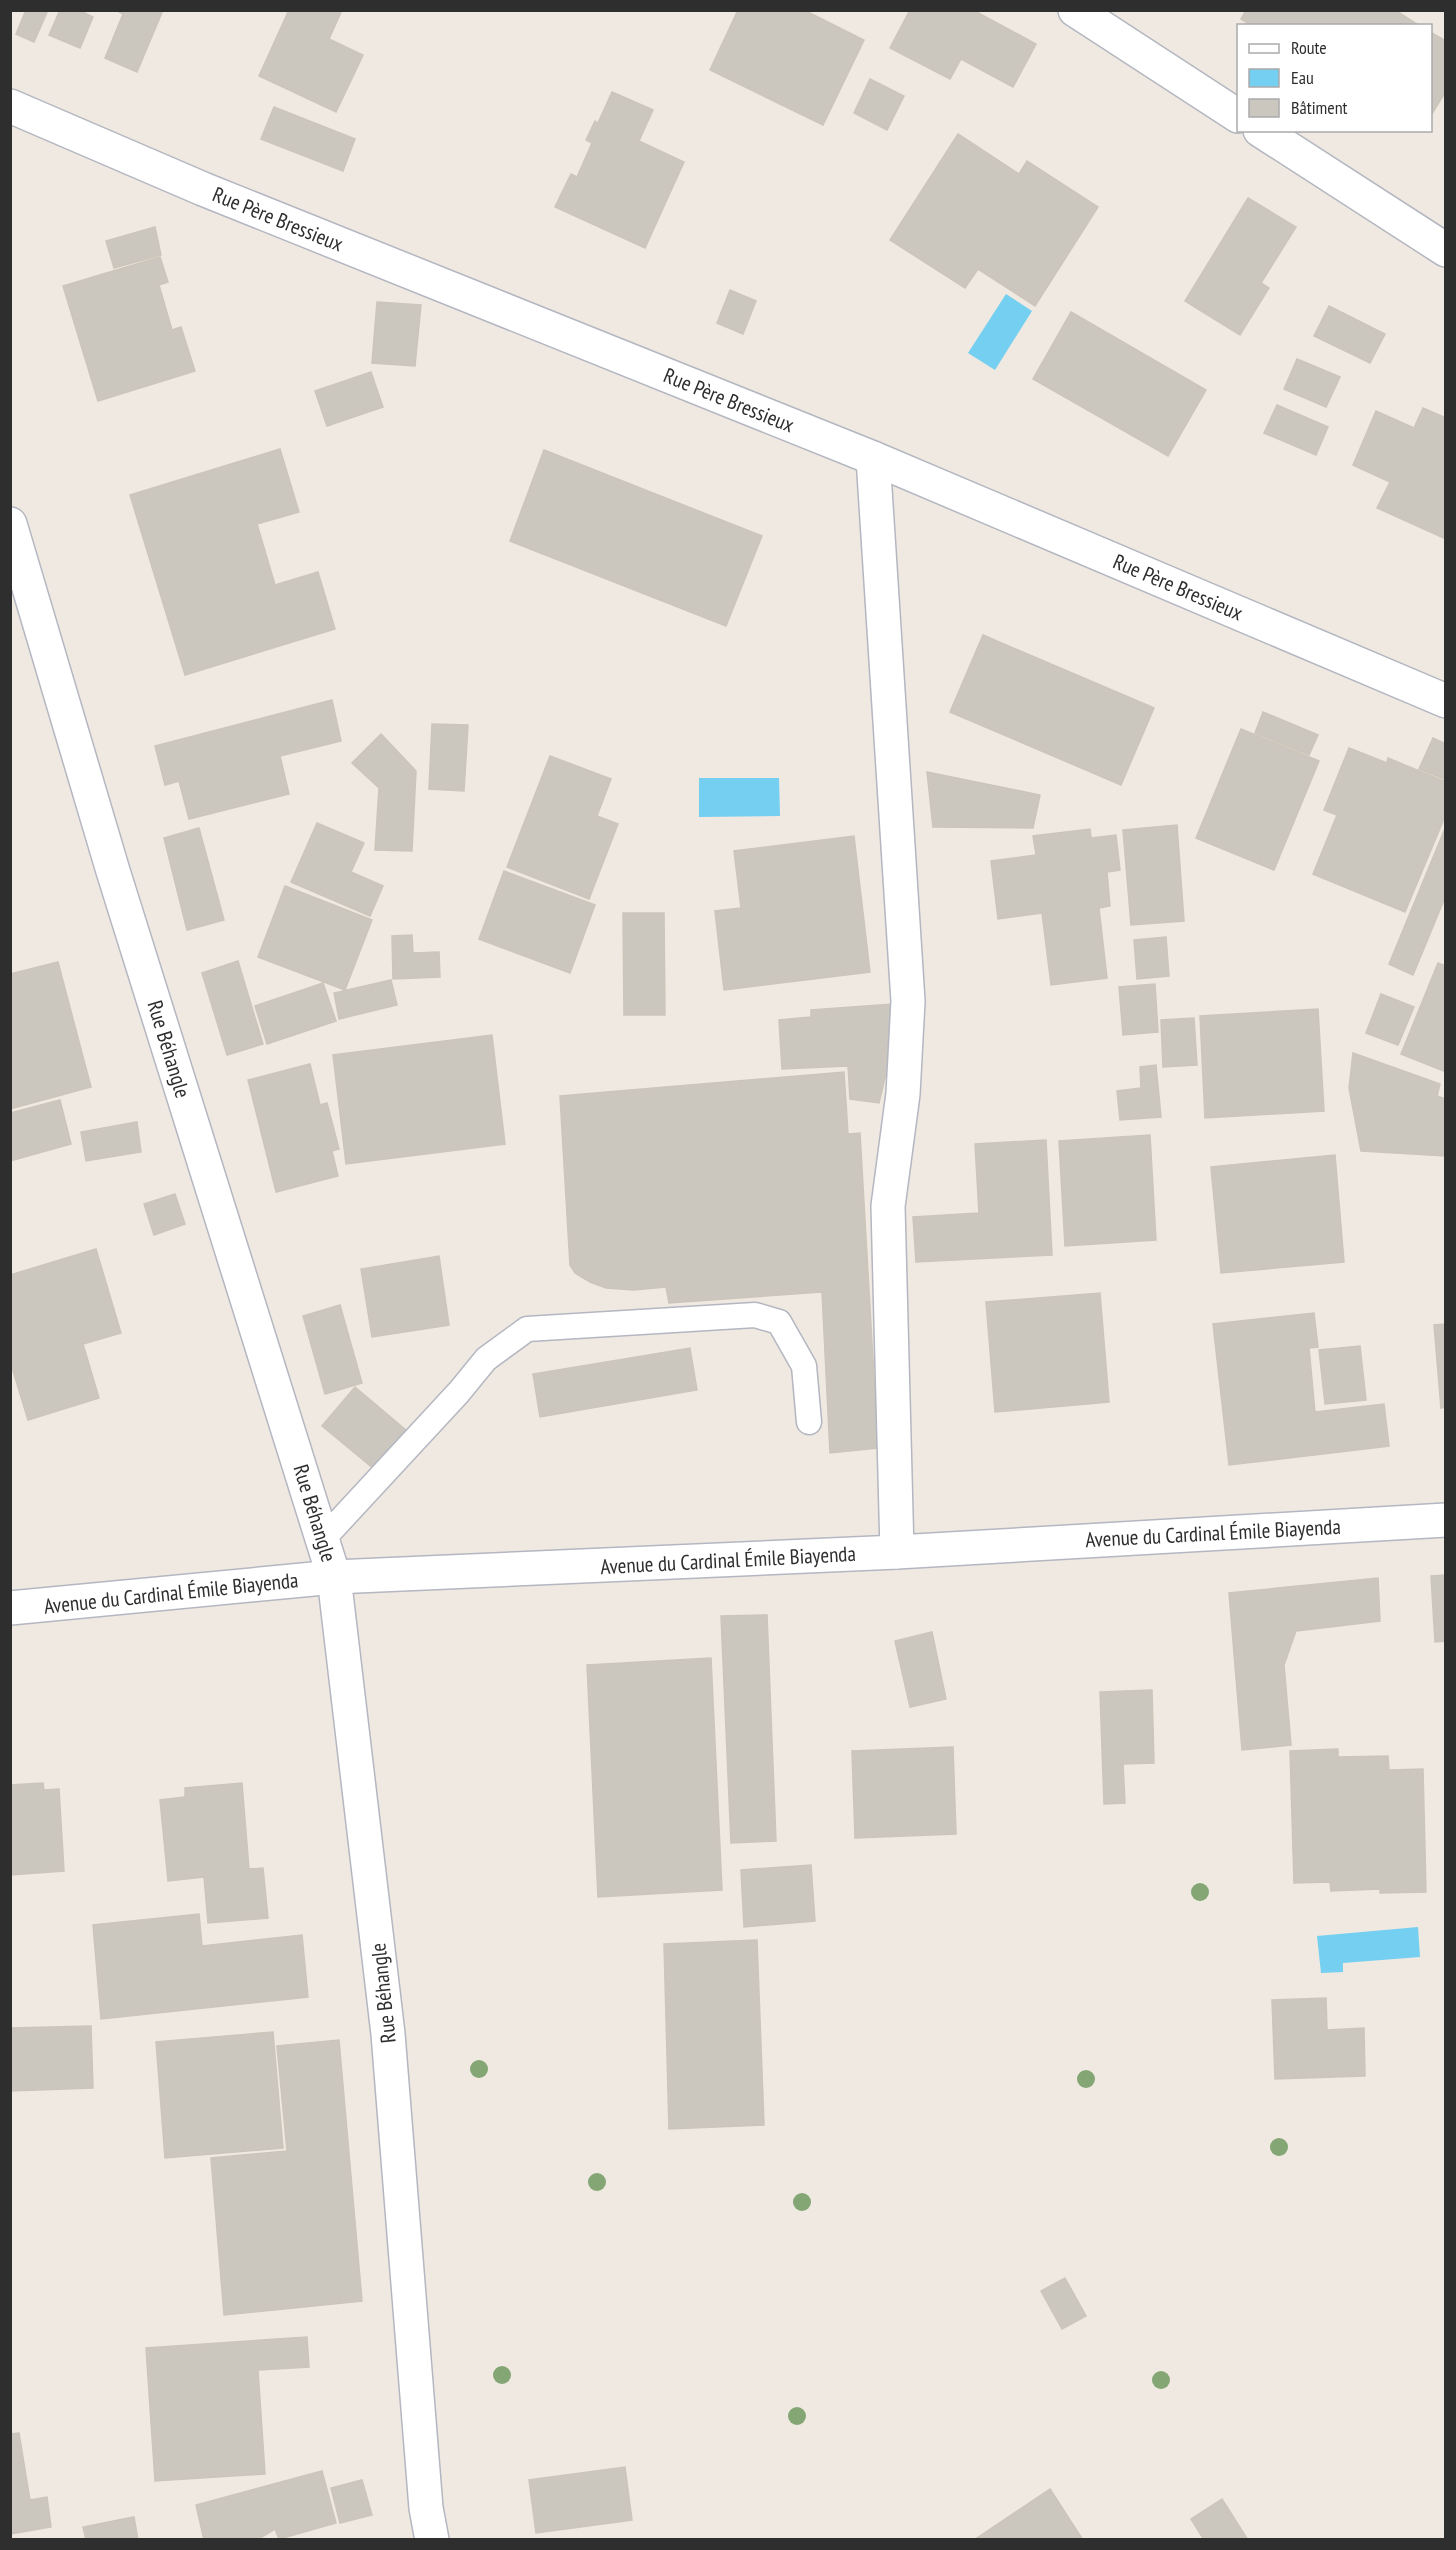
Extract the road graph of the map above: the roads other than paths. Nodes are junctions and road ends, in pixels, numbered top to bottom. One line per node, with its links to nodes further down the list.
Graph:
1 (1075, 10): 3 (street)
2 (10, 106): 6 (street, Rue Père Bressieux)
3 (1237, 115)
4 (1263, 132): 5 (street)
5 (1446, 250)
6 (873, 458): 8 (street, Rue Père Bressieux); 12 (street)
7 (10, 525): 11 (street, Rue Béhangle)
8 (1446, 701)
9 (809, 1422): 11 (lane)
10 (1446, 1520): 12 (street, Avenue du Cardinal Émile Biayenda)
11 (323, 1539): 13 (street, Rue Béhangle)
12 (897, 1552): 13 (street, Avenue du Cardinal Émile Biayenda)
13 (334, 1577): 14 (street, Avenue du Cardinal Émile Biayenda); 15 (street, Rue Béhangle)
14 (10, 1608)
15 (432, 2540)

